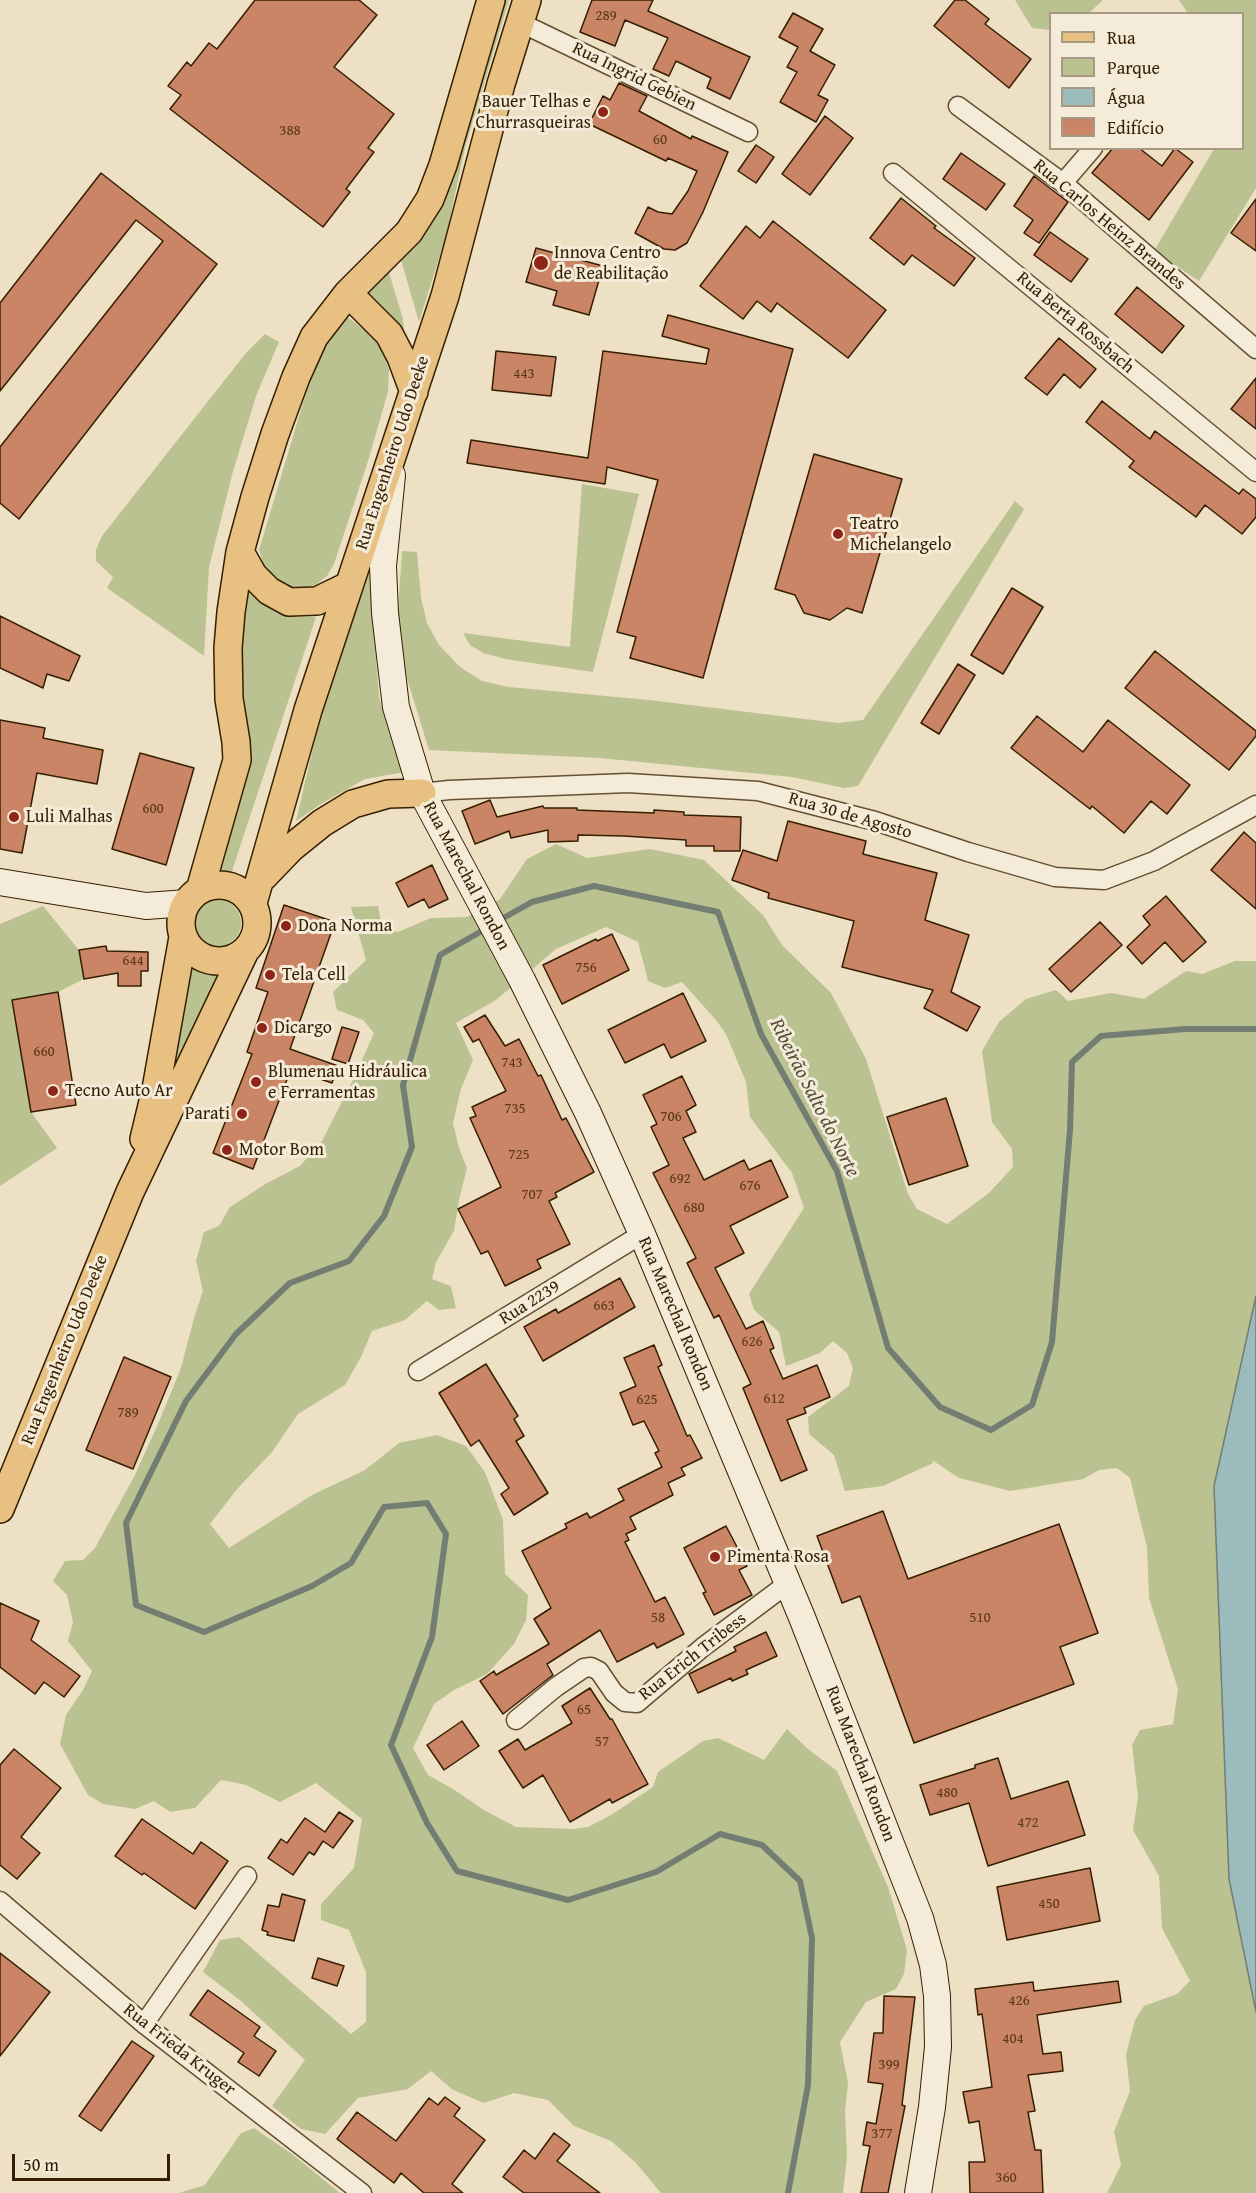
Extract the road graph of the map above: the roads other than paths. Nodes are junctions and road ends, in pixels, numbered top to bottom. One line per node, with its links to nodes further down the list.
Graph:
1 (491, 0): 8 (main road, Rua Engenheiro Udo Deeke)
2 (523, 11): 4 (street, Rua Ingrid Gebien); 10 (main road, Rua Engenheiro Udo Deeke)
3 (958, 106): 7 (street, Rua Carlos Heinz Brandes)
4 (748, 132)
5 (1091, 150): 7 (street)
6 (893, 173): 12 (street, Rua Berta Rossbach)
7 (1063, 183): 9 (street, Rua Carlos Heinz Brandes)
8 (348, 293): 10 (main road); 13 (main road, Rua Engenheiro Udo Deeke)
9 (1256, 349)
10 (414, 392): 11 (main road, Rua Engenheiro Udo Deeke)
11 (395, 448): 14 (main road, Rua Engenheiro Udo Deeke); 15 (main road, Rua Marechal Rondon)
12 (1256, 472)
13 (240, 552): 14 (main road); 19 (main road, Rua Engenheiro Udo Deeke)
14 (348, 586): 18 (main road, Rua Engenheiro Udo Deeke)
15 (422, 793): 16 (street, Rua 30 de Agosto); 18 (main road); 22 (main road, Rua Marechal Rondon)
16 (1256, 805)
17 (0, 882): 19 (main road)
18 (257, 892): 19 (main road); 20 (main road)
19 (188, 914): 20 (main road); 21 (main road, Rua Engenheiro Udo Deeke)
20 (245, 951): 21 (main road, Rua Engenheiro Udo Deeke)
21 (130, 1192): 24 (main road, Rua Engenheiro Udo Deeke)
22 (642, 1234): 23 (street, Rua 2239); 25 (main road, Rua Marechal Rondon)
23 (418, 1371)
24 (0, 1509)
25 (788, 1584): 26 (street, Rua Erich Tribess); 31 (main road, Rua Marechal Rondon)
26 (516, 1720)
27 (247, 1876): 29 (street)
28 (0, 1901): 29 (street, Rua Frieda Kruger)
29 (144, 2024): 30 (street, Rua Frieda Kruger)
30 (362, 2193)
31 (918, 2193)

